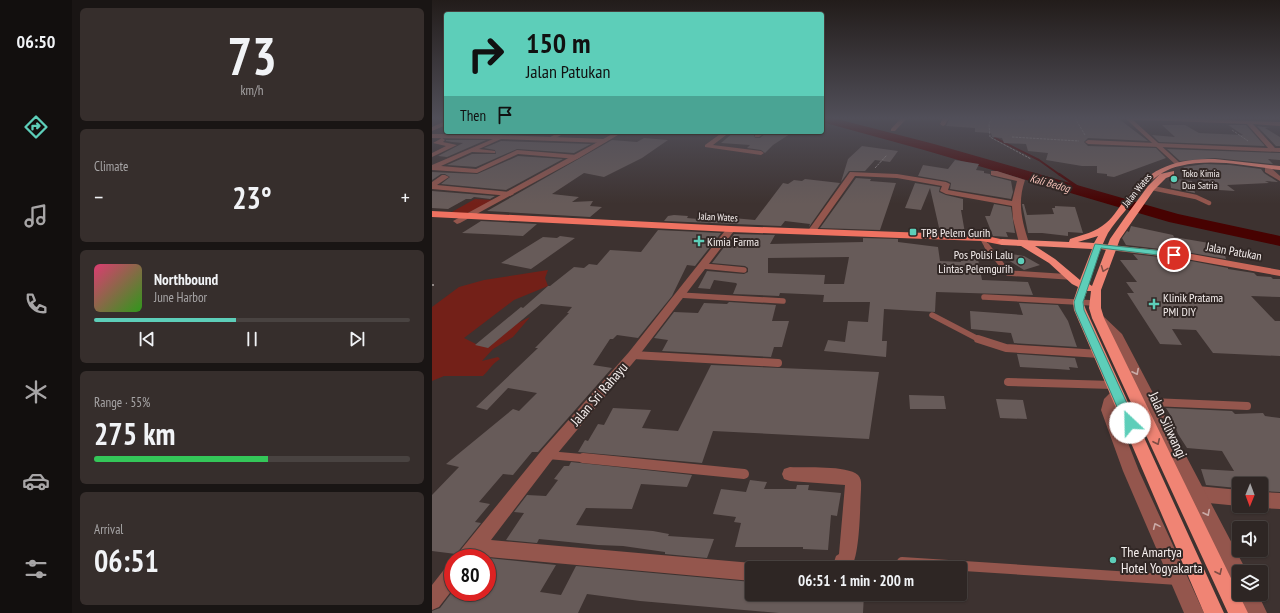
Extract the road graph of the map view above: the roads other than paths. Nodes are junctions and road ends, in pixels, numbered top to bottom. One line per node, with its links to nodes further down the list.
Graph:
1 (1158, 146): 15 (street)
2 (450, 147): 13 (street)
3 (480, 147): 9 (street)
4 (517, 147): 11 (street)
5 (595, 147): 14 (street)
6 (712, 147): 12 (street)
7 (1176, 147): 8 (street)
8 (1276, 150)
9 (470, 151): 10 (street); 19 (street)
10 (493, 152)
11 (516, 153): 14 (street); 19 (street)
12 (761, 153)
13 (432, 155)
14 (577, 157): 28 (street)
15 (1171, 158): 16 (highway); 17 (street); 18 (highway)
16 (1189, 162): 17 (highway, Jalan Wates); 20 (highway, Jalan Wates)
17 (1178, 164): 18 (highway, Jalan Wates)
18 (1170, 166): 34 (highway, Jalan Wates)
19 (432, 168)
20 (1280, 168)
21 (1268, 170): 22 (highway, Jalan Wates); 25 (street); 27 (highway, Jalan Wates)
22 (1280, 171)
23 (994, 173): 30 (street)
24 (445, 177): 26 (street)
25 (1280, 179)
26 (432, 186): 28 (street)
27 (1150, 190): 29 (lane); 43 (highway, Jalan Wates)
28 (510, 194): 32 (street)
29 (1209, 203)
30 (1016, 204): 37 (street); 40 (street)
31 (432, 214): 32 (main road, Jalan Wates)
32 (466, 216): 35 (street); 36 (main road, Jalan Wates)
33 (432, 220): 35 (main road, Jalan Wates)
34 (1113, 220): 41 (highway); 42 (highway, Jalan Wates)
35 (457, 221): 36 (main road, Jalan Wates)
36 (730, 232): 37 (main road, Jalan Wates); 38 (main road, Jalan Wates); 44 (street, Jalan Sri Rahayu)
37 (811, 232): 38 (main road, Jalan Wates)
38 (984, 241): 39 (main road, Jalan Wates); 47 (lane)
39 (1002, 242): 40 (highway, Jalan Wates)
40 (1024, 243): 41 (highway, Jalan Wates); 47 (highway)
41 (1055, 244): 42 (highway, Jalan Wates)
42 (1098, 246): 43 (main road, Jalan Wates); 48 (highway)
43 (1112, 248): 46 (main road, Jalan Patukan); 49 (highway, Jalan Siliwangi, one-way to 49)
44 (703, 266): 45 (lane); 50 (street, Jalan Sri Rahayu)
45 (744, 270)
46 (1280, 273)
47 (1070, 277): 48 (highway)
48 (1083, 286): 49 (highway); 53 (highway)
49 (1096, 290): 54 (highway, Jalan Siliwangi)
50 (679, 295): 52 (lane); 58 (street, Jalan Sri Rahayu)
51 (984, 297): 53 (lane)
52 (783, 302)
53 (1078, 302): 54 (lane); 57 (highway)
54 (1094, 303): 56 (highway, Jalan Siliwangi)
55 (932, 315): 57 (lane)
56 (1098, 318): 62 (street, one-way to 62); 73 (highway, Jalan Siliwangi, one-way to 73)
57 (1100, 354): 61 (highway)
58 (633, 355): 59 (lane); 64 (street, Jalan Sri Rahayu)
59 (778, 363)
60 (1008, 382): 61 (lane)
61 (1115, 390): 72 (highway); 79 (street, one-way to 61)
62 (1151, 402): 63 (lane); 67 (street)
63 (1247, 406)
64 (547, 455): 65 (lane); 71 (street, Jalan Sri Rahayu)
65 (744, 474)
66 (790, 474): 75 (street)
67 (1198, 494): 68 (street); 76 (street, one-way to 76)
68 (1232, 497)
69 (1268, 500): 70 (street)
70 (1280, 501)
71 (473, 549)
72 (1186, 550): 73 (highway); 84 (highway)
73 (1209, 551): 85 (highway, Jalan Siliwangi, one-way to 85)
74 (496, 555): 78 (street)
75 (844, 561)
76 (1233, 565)
77 (967, 566): 79 (lane)
78 (745, 572)
79 (1179, 580): 83 (street)
80 (444, 585): 81 (street)
81 (432, 600)
82 (1251, 601): 86 (street)
83 (1194, 613)
84 (1214, 613)
85 (1238, 613)
86 (1257, 613)

